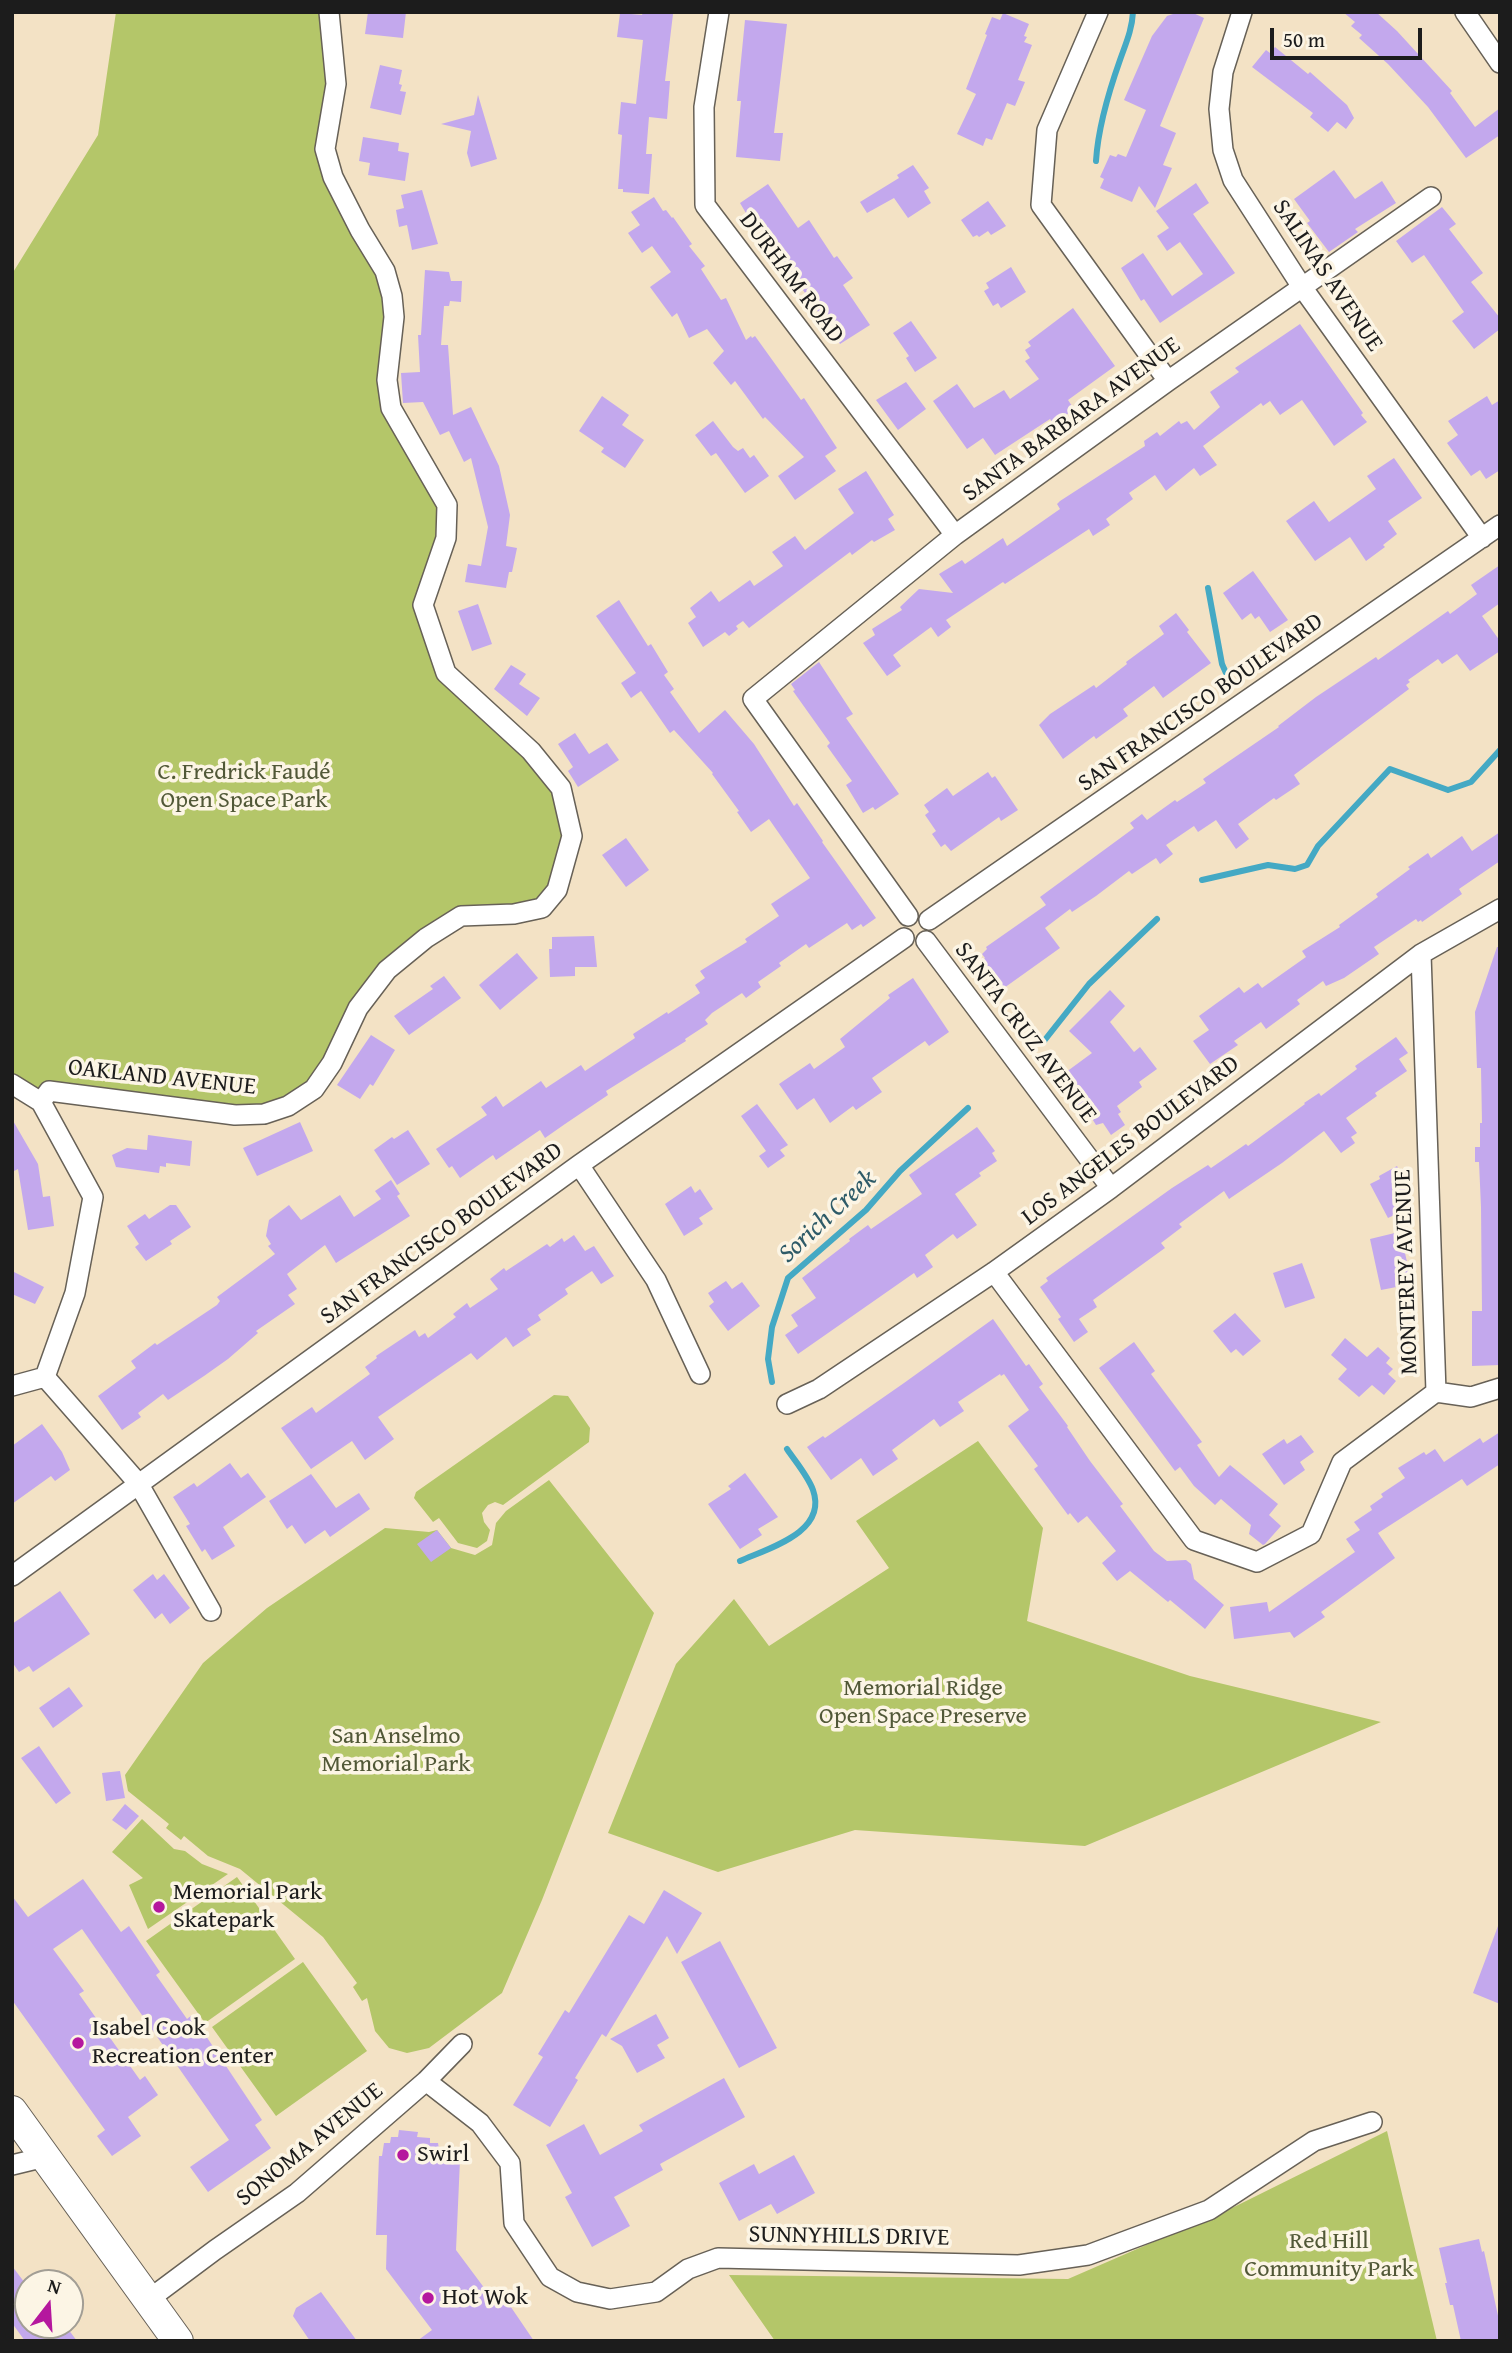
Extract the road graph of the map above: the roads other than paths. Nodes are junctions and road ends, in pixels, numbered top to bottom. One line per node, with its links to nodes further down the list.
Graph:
1 (328, 12): 21 (street, OAKLAND AVENUE)
2 (719, 12): 11 (street, DURHAM ROAD)
3 (1098, 12): 9 (street)
4 (1242, 12): 8 (street, SALINAS AVENUE)
5 (1465, 12): 6 (street)
6 (1500, 63)
7 (1431, 197): 8 (street, SANTA BARBARA AVENUE)
8 (1302, 288): 9 (street, SANTA BARBARA AVENUE); 12 (street, SALINAS AVENUE)
9 (1168, 381): 11 (street, SANTA BARBARA AVENUE)
10 (1500, 525): 12 (street, SAN FRANCISCO BOULEVARD)
11 (955, 535): 14 (street, SANTA BARBARA AVENUE)
12 (1482, 538): 15 (street, SAN FRANCISCO BOULEVARD)
13 (1500, 909): 18 (street, LOS ANGELES BOULEVARD)
14 (908, 916): 15 (street); 16 (street)
15 (929, 920): 17 (street)
16 (904, 938): 17 (street); 22 (street, SAN FRANCISCO BOULEVARD)
17 (926, 941): 23 (street, SANTA CRUZ AVENUE)
18 (1421, 954): 23 (street, LOS ANGELES BOULEVARD); 29 (street, MONTEREY AVENUE)
19 (12, 1084): 21 (street)
20 (12, 1102): 21 (street)
21 (41, 1102): 26 (street)
22 (579, 1165): 25 (street); 31 (street, SAN FRANCISCO BOULEVARD)
23 (1111, 1188): 24 (street, LOS ANGELES BOULEVARD)
24 (994, 1272): 29 (street, MONTEREY AVENUE); 30 (street, LOS ANGELES BOULEVARD)
25 (700, 1374)
26 (45, 1377): 27 (street); 31 (street)
27 (12, 1386)
28 (1500, 1388): 29 (street)
29 (1436, 1392)
30 (787, 1404)
31 (138, 1483): 32 (street, SAN FRANCISCO BOULEVARD); 33 (street)
32 (12, 1576)
33 (211, 1611)
34 (462, 2044): 35 (street, SONOMA AVENUE)
35 (426, 2081): 37 (street, SUNNYHILLS DRIVE); 40 (street, SONOMA AVENUE)
36 (12, 2111): 38 (main road)
37 (1372, 2122)
38 (45, 2157): 39 (street); 40 (main road)
39 (12, 2165)
40 (148, 2301): 41 (main road)
41 (166, 2336)

